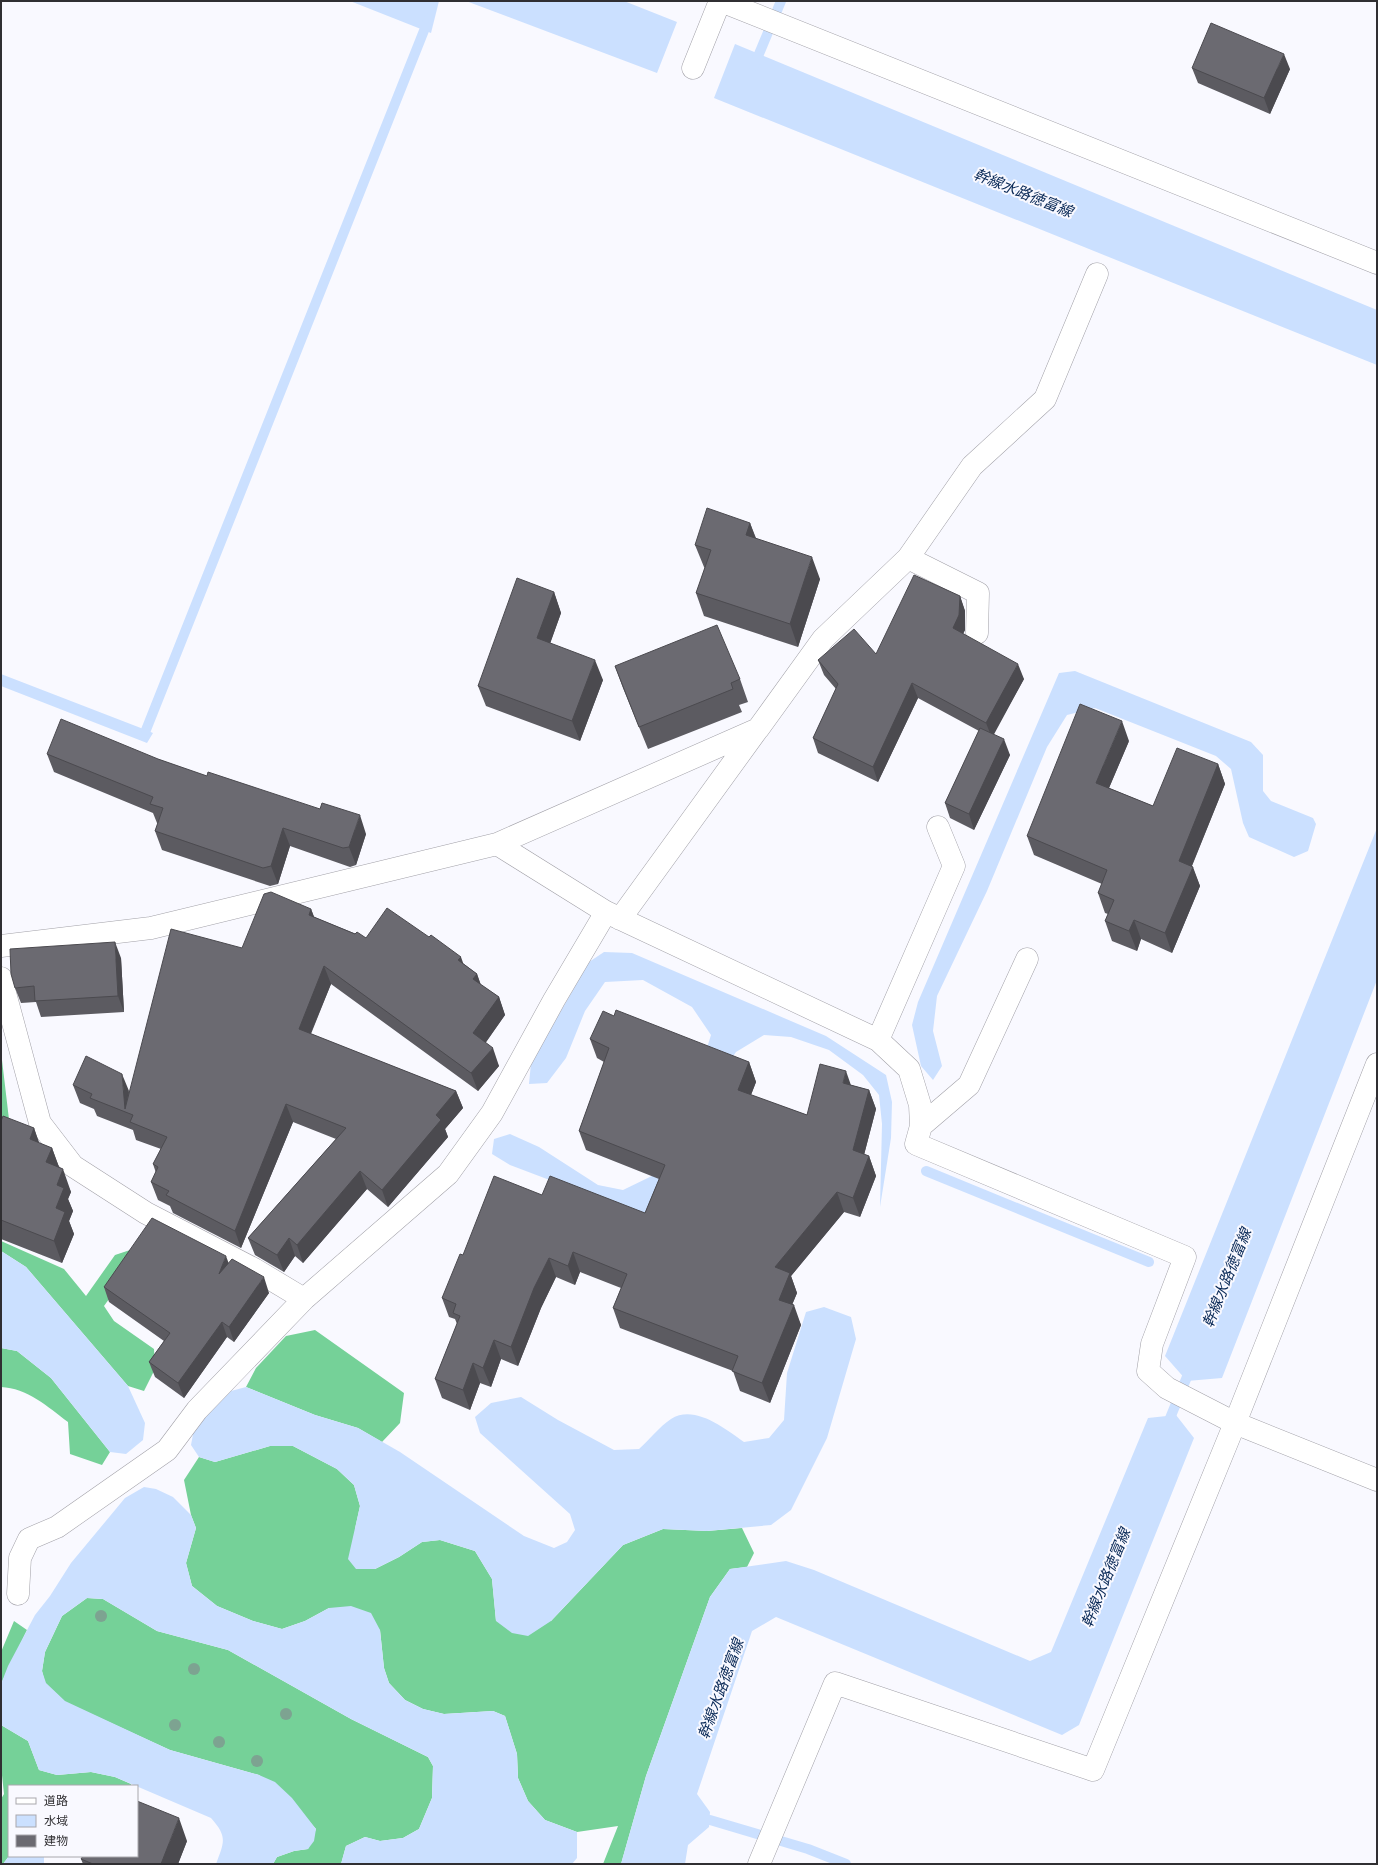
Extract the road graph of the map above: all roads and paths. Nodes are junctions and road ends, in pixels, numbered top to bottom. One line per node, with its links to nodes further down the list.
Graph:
1 (720, 1): 2 (street); 3 (street)
2 (693, 68)
3 (1377, 263)
4 (1098, 274): 5 (street)
5 (908, 558): 6 (street); 7 (street)
6 (977, 633)
7 (758, 729): 9 (street); 10 (street)
8 (938, 827): 14 (street)
9 (497, 844): 10 (street); 11 (street)
10 (613, 916): 14 (street); 17 (street)
11 (1, 946)
12 (1027, 959): 16 (street)
13 (1, 978): 17 (street)
14 (878, 1040): 16 (street)
15 (1377, 1064): 18 (street)
16 (921, 1126): 18 (street)
17 (304, 1299): 20 (street)
18 (1235, 1423): 19 (street); 21 (street)
19 (1377, 1480)
20 (18, 1594)
21 (765, 1862)

